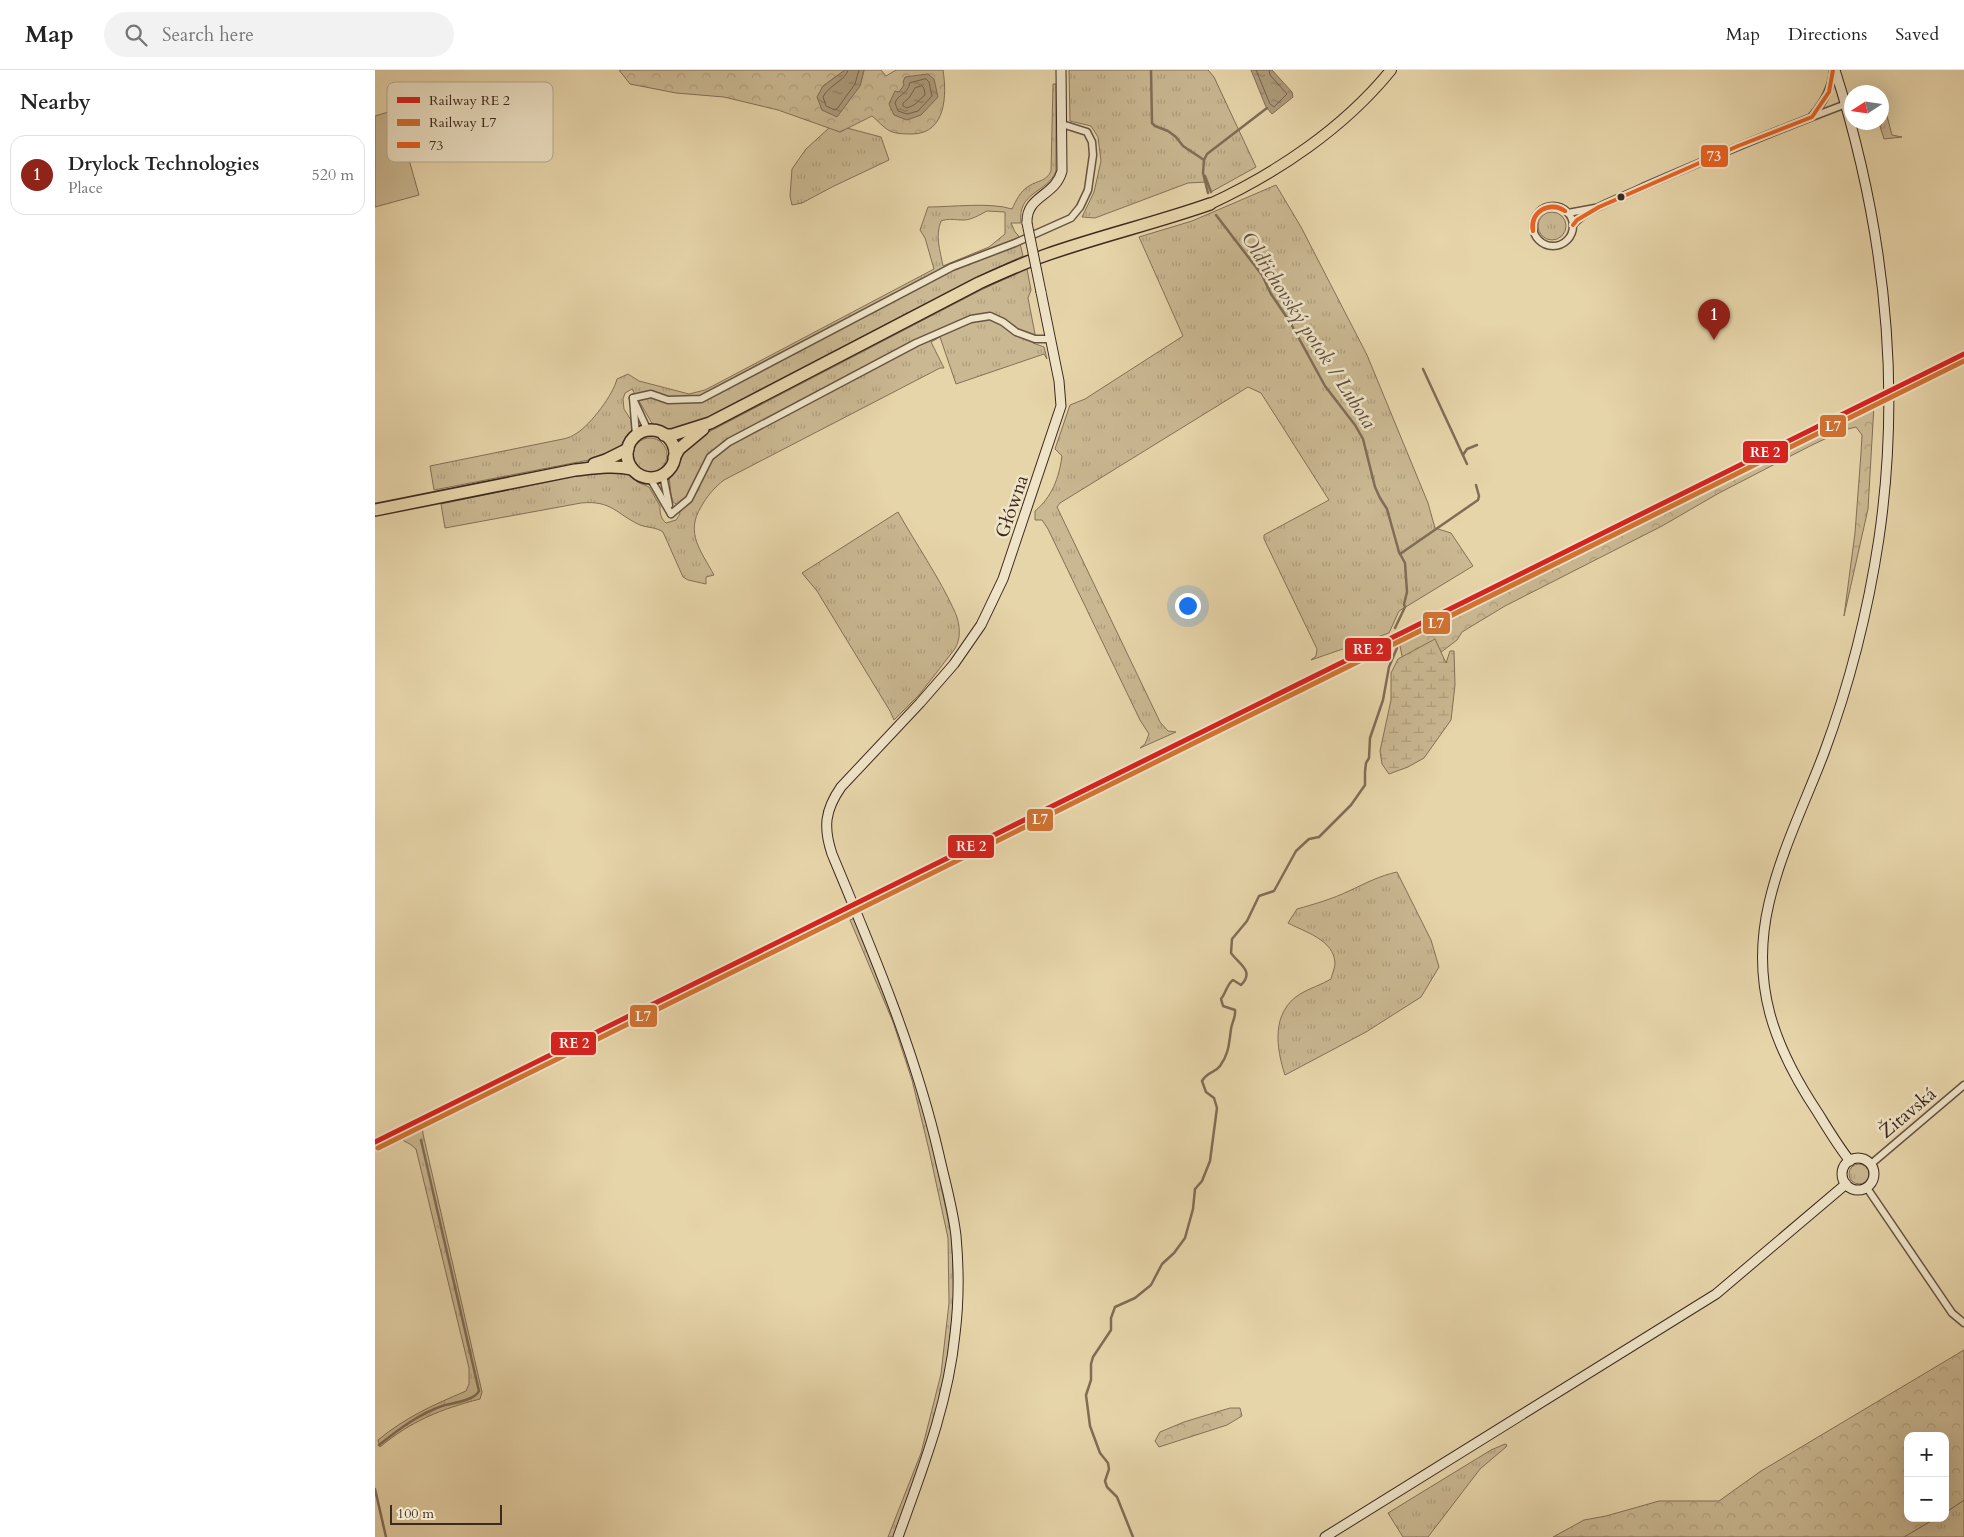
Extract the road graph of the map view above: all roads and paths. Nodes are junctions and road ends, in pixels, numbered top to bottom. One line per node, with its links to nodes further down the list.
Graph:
1 (1061, 70): 7 (main road, Główna)
2 (1391, 70): 9 (main road)
3 (1834, 70): 4 (main road); 6 (street)
4 (1844, 101)
5 (1844, 104): 6 (street)
6 (1812, 117): 10 (street)
7 (1062, 124): 13 (main road, Główna, bridge); 14 (street)
8 (1852, 130): 28 (main road)
9 (1210, 204): 15 (highway)
10 (1599, 207): 11 (street); 12 (street)
11 (1568, 213): 12 (street); 12 (street)
12 (1573, 225)
13 (1051, 339): 26 (street); 33 (main road, Główna)
14 (633, 398): 16 (street); 17 (street)
15 (711, 424): 18 (highway); 20 (highway)
16 (648, 430): 17 (highway); 18 (highway)
17 (636, 435): 19 (highway)
18 (664, 435): 20 (highway)
19 (627, 449): 21 (highway); 22 (highway)
20 (674, 458): 23 (highway)
21 (632, 469): 22 (highway); 24 (highway)
22 (575, 470): 25 (highway)
23 (663, 475): 24 (highway); 26 (street)
24 (651, 478): 26 (street)
25 (375, 510)
26 (671, 514)
27 (1964, 1086): 29 (street, Žitavská)
28 (1850, 1161): 29 (main road); 30 (main road)
29 (1871, 1164): 31 (main road)
30 (1846, 1184): 31 (main road); 34 (main road)
31 (1867, 1188): 32 (street)
32 (1964, 1323)
33 (899, 1537)
34 (1325, 1537)

